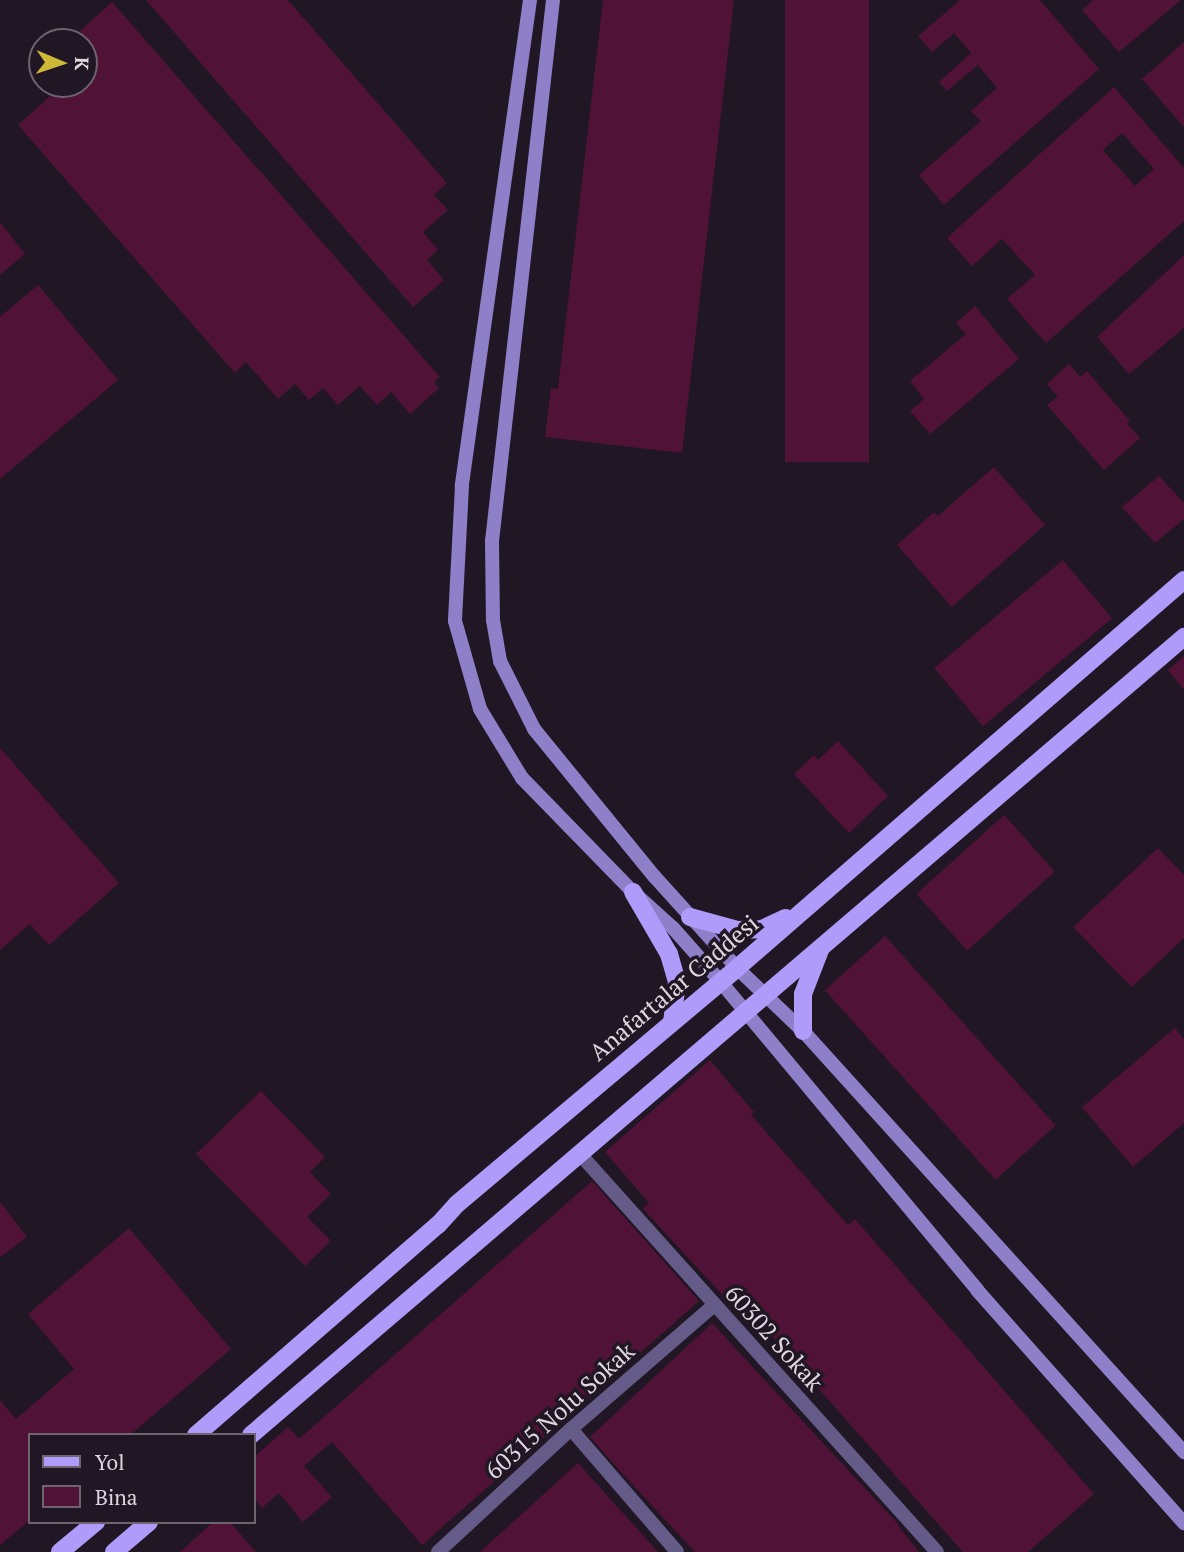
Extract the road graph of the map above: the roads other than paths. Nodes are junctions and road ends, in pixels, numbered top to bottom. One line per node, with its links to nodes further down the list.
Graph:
1 (530, 0): 5 (main road)
2 (553, 0): 7 (main road)
3 (1184, 580): 6 (main road, Anafartalar Caddesi)
4 (1184, 637): 8 (main road)
5 (633, 892): 10 (main road); 13 (main road)
6 (802, 911): 7 (main road); 9 (main road, Anafartalar Caddesi)
7 (690, 917): 9 (main road)
8 (821, 945): 11 (main road); 14 (main road)
9 (737, 968): 10 (main road, Anafartalar Caddesi); 11 (main road)
10 (720, 981): 12 (main road); 13 (main road, Anafartalar Caddesi)
11 (765, 994): 12 (main road); 14 (main road)
12 (745, 1010): 15 (main road); 21 (main road)
13 (672, 1021): 18 (main road, Anafartalar Caddesi)
14 (803, 1031): 20 (main road)
15 (579, 1153): 16 (street, 60302 Sokak); 19 (main road)
16 (714, 1305): 17 (street, 60315 Nolu Sokak); 28 (street, 60302 Sokak)
17 (571, 1429): 26 (street, 60315 Nolu Sokak); 27 (street)
18 (199, 1433)
19 (253, 1433)
20 (1184, 1452)
21 (1184, 1523)
22 (94, 1524): 24 (main road)
23 (147, 1524): 25 (main road)
24 (60, 1552)
25 (114, 1552)
26 (438, 1552)
27 (677, 1552)
28 (937, 1552)

